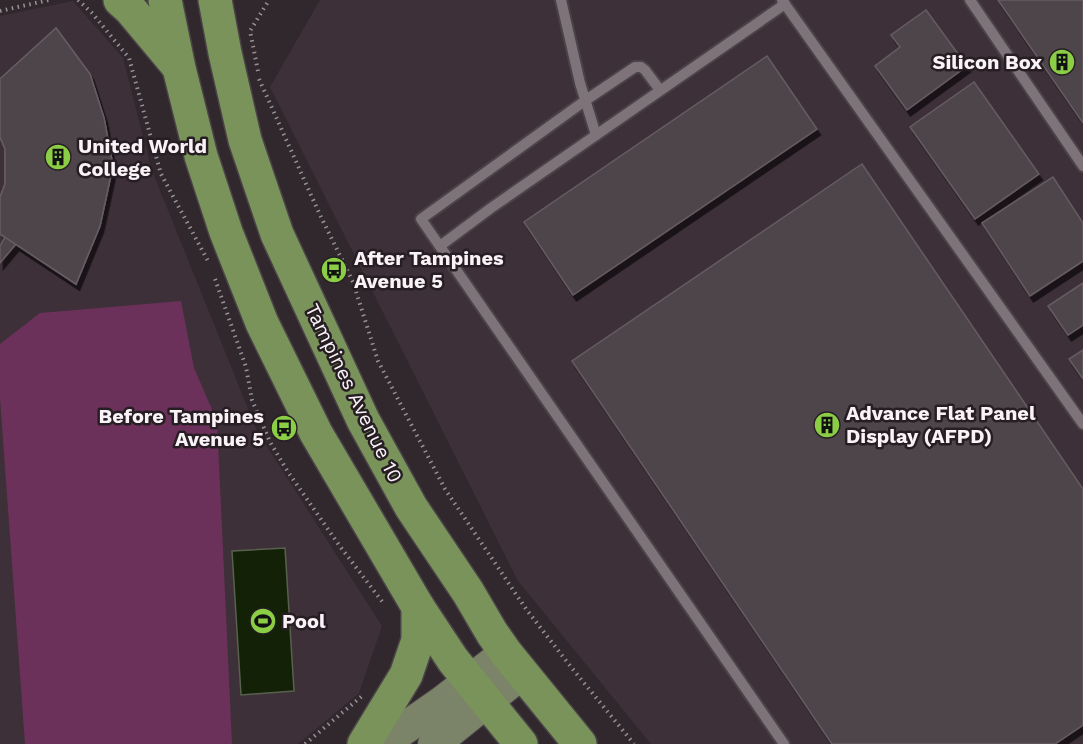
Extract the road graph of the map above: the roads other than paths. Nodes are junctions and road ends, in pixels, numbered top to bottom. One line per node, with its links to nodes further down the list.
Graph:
1 (165, 0): 7 (main road)
2 (561, 0): 9 (lane)
3 (970, 0): 11 (lane)
4 (784, 2): 8 (lane); 13 (lane)
5 (219, 4): 15 (main road, Tampines Avenue 10)
6 (106, 6): 7 (main road)
7 (179, 68): 14 (main road)
8 (660, 90): 9 (lane); 10 (lane)
9 (586, 100): 10 (lane); 12 (lane)
10 (596, 135): 12 (lane)
11 (1083, 166)
12 (440, 246): 22 (lane)
13 (1083, 424)
14 (418, 606): 16 (main road); 17 (main road)
15 (514, 663): 16 (main road); 21 (main road, Tampines Avenue 10)
16 (479, 691): 18 (main road); 19 (main road); 20 (main road)
17 (364, 744)
18 (382, 744)
19 (434, 744)
20 (521, 744)
21 (580, 744)
22 (784, 744)

